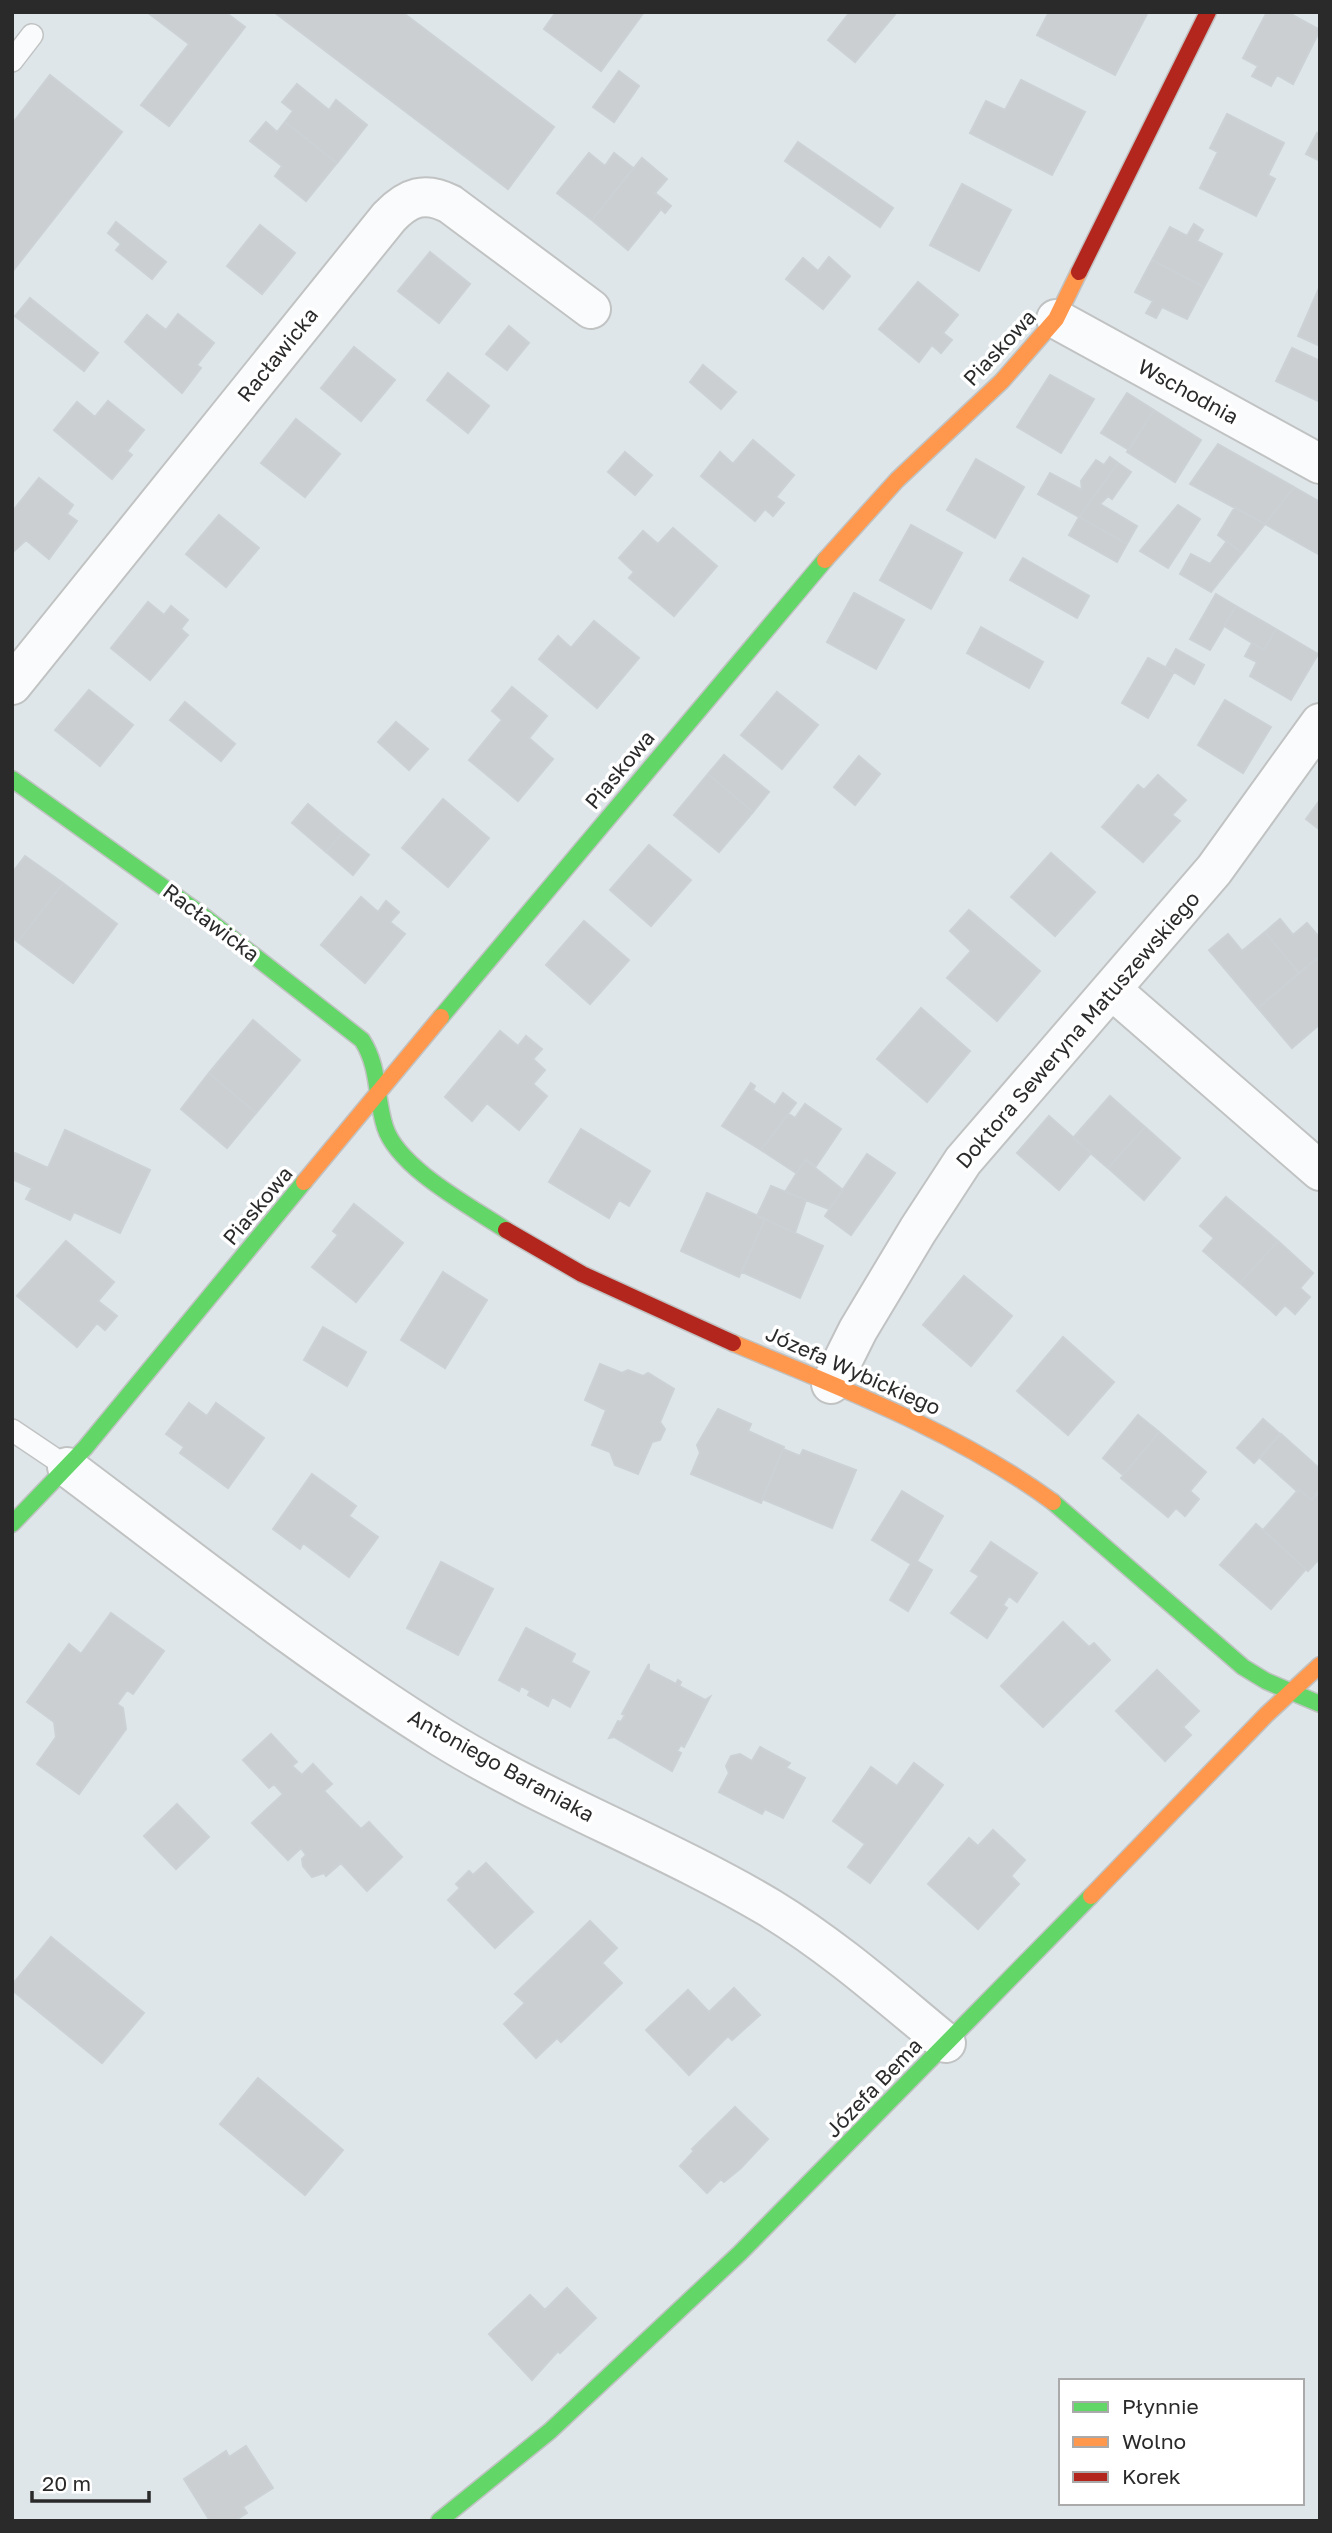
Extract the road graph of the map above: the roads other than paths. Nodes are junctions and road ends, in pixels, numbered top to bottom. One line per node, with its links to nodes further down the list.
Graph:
1 (1208, 12): 5 (street, Piaskowa)
2 (32, 35): 3 (lane)
3 (12, 61)
4 (591, 309): 7 (street, Racławicka)
5 (1056, 319): 6 (street, Wschodnia); 11 (street, Piaskowa)
6 (1320, 464)
7 (12, 685)
8 (1320, 723): 10 (street, Doktora Seweryna Matuszewskiego)
9 (12, 779): 11 (street, Racławicka)
10 (1112, 990): 12 (street); 13 (street, Doktora Seweryna Matuszewskiego)
11 (380, 1089): 13 (street, Józefa Wybickiego); 15 (street, Piaskowa)
12 (1320, 1171)
13 (831, 1384): 18 (street, Józefa Wybickiego)
14 (12, 1430): 15 (lane)
15 (67, 1467): 16 (street, Piaskowa); 20 (street, Antoniego Baraniaka)
16 (12, 1524)
17 (1320, 1665): 18 (street, Józefa Bema)
18 (1289, 1692): 19 (street, Józefa Wybickiego); 20 (street, Józefa Bema)
19 (1320, 1704)
20 (946, 2043): 21 (street, Józefa Bema)
21 (439, 2521)

